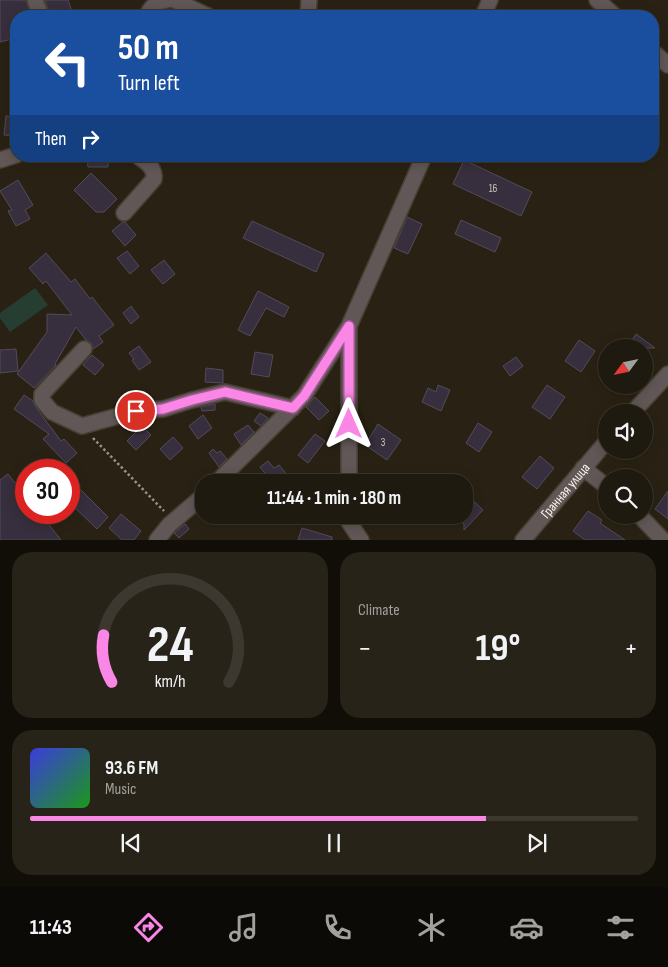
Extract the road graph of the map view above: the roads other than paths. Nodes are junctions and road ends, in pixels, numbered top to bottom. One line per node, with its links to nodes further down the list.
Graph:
1 (167, 0): 4 (street)
2 (174, 0): 5 (street)
3 (597, 0): 6 (street)
4 (150, 10)
5 (195, 10)
6 (608, 10)
7 (146, 162): 9 (street)
8 (421, 162): 10 (street)
9 (124, 213)
10 (349, 326): 14 (street); 18 (street)
11 (84, 349): 14 (street)
12 (668, 374): 13 (street)
13 (640, 404)
14 (293, 408): 17 (street)
15 (598, 451): 16 (street, Гранная улица)
16 (583, 468): 19 (street); 25 (street, Гранная улица)
17 (225, 474)
18 (349, 474)
19 (598, 480)
20 (195, 503): 23 (street)
21 (350, 524): 24 (street)
22 (648, 524): 26 (street)
23 (157, 540)
24 (361, 540)
25 (523, 540)
26 (663, 540)

